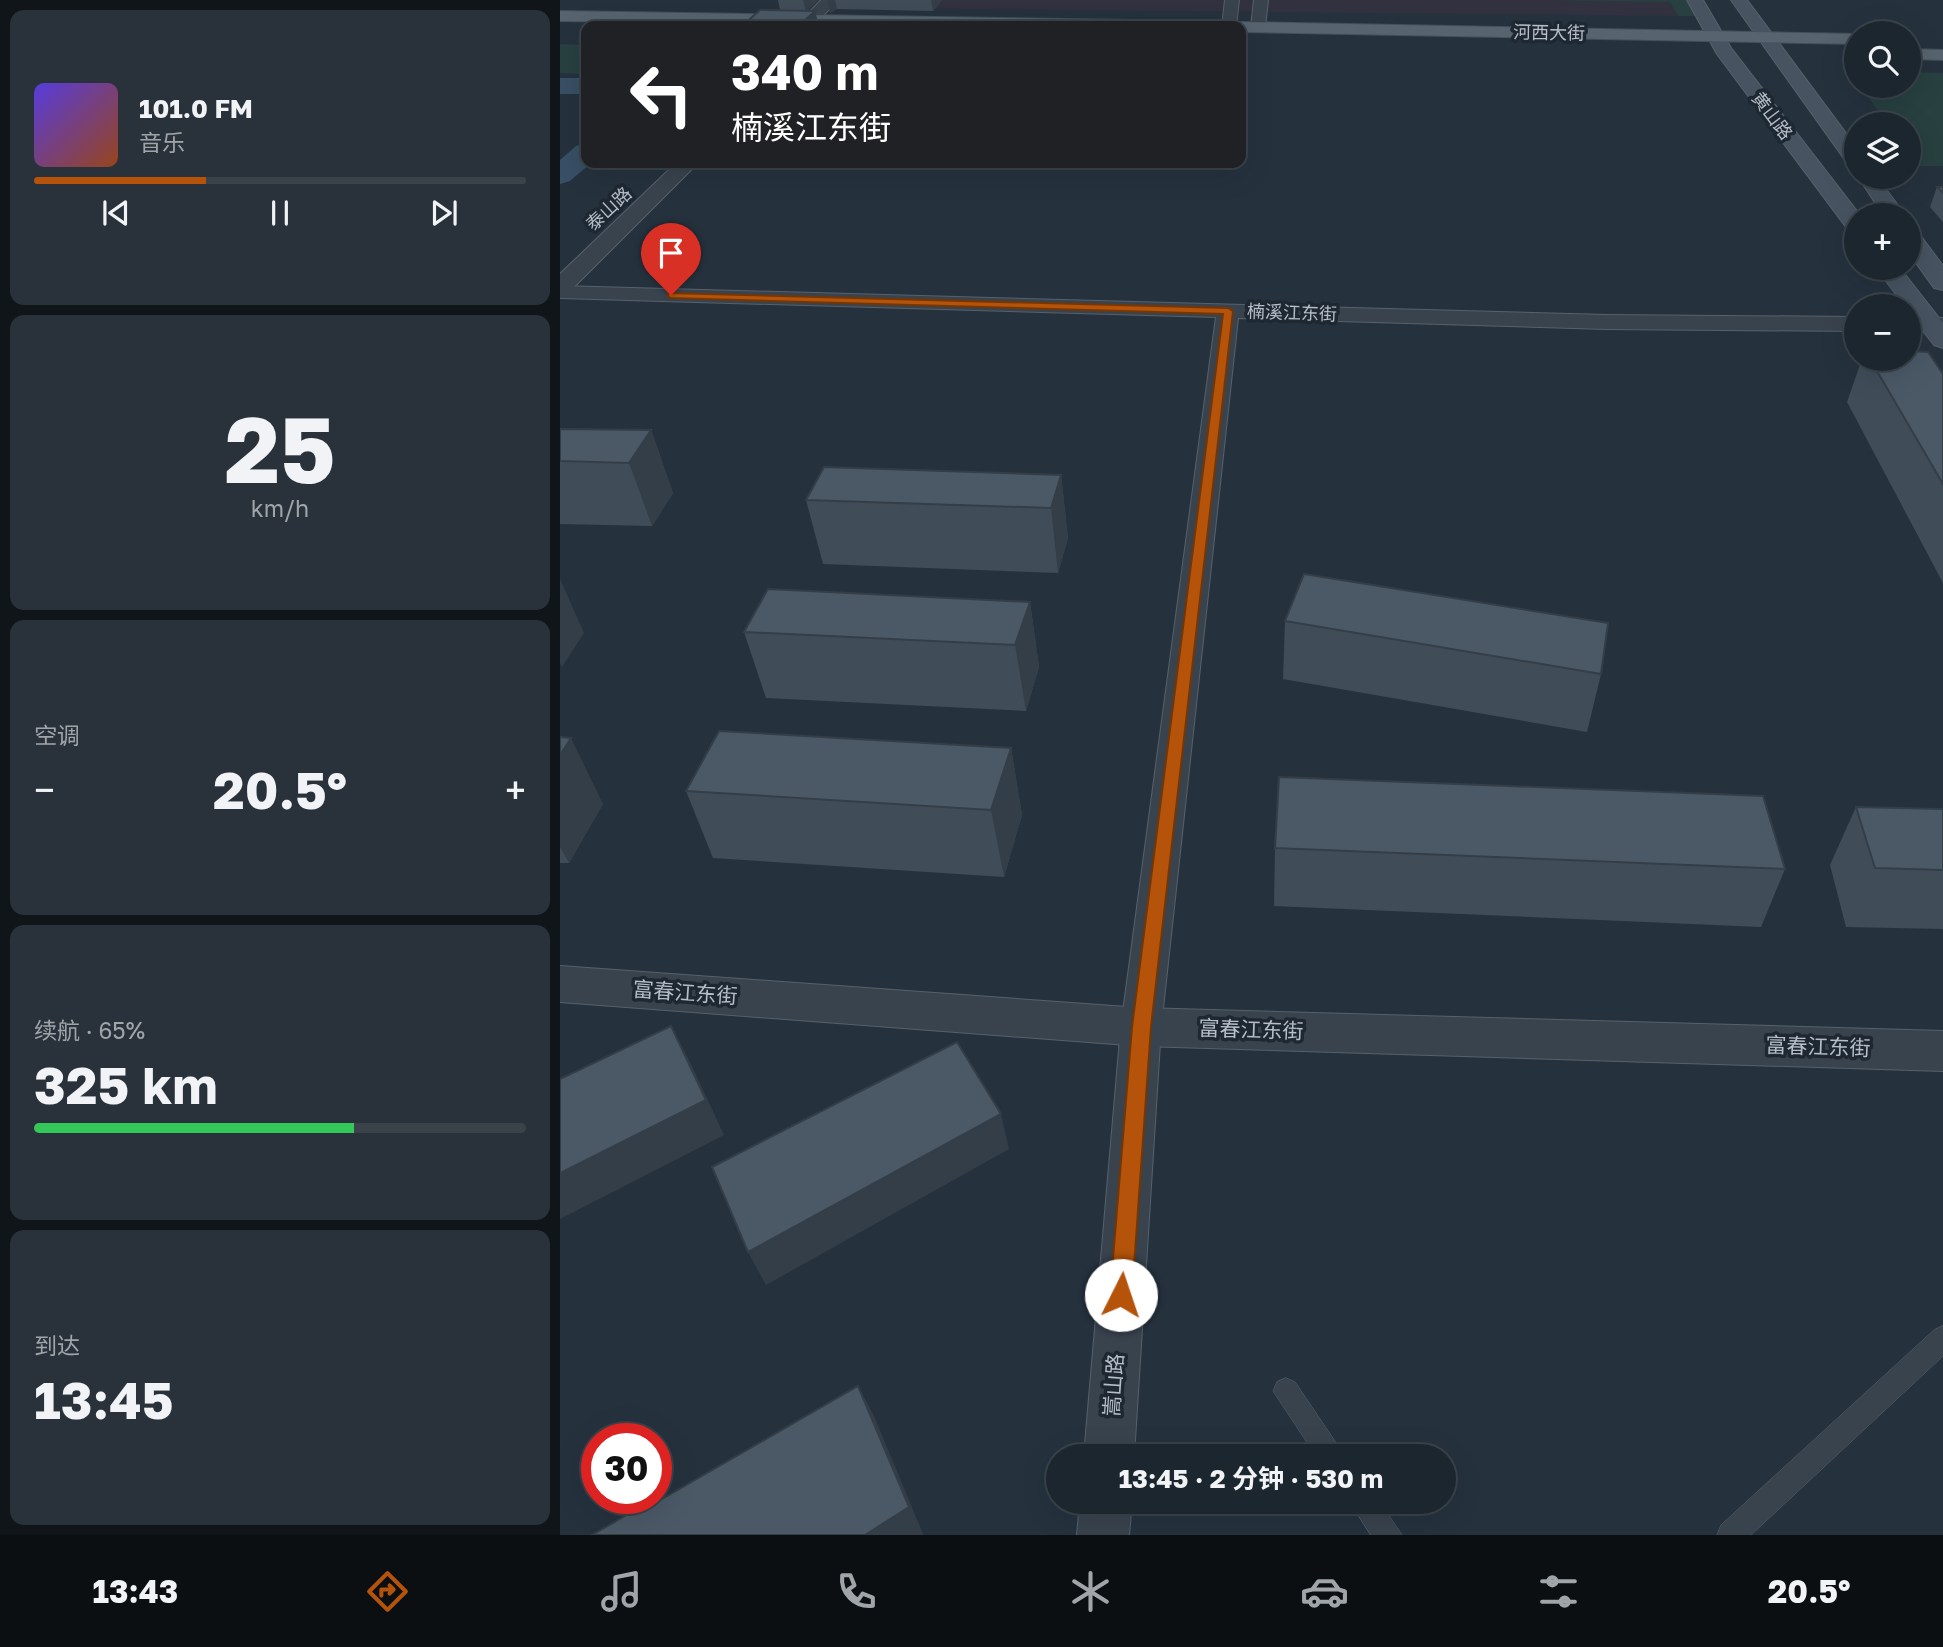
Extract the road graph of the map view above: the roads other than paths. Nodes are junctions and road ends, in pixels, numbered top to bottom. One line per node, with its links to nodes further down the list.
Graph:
1 (830, 0): 9 (street)
2 (852, 0): 10 (street)
3 (1232, 0): 11 (street)
4 (1261, 0): 12 (street)
5 (1696, 0): 19 (main road, 黄山路)
6 (1739, 0): 20 (main road, 黄山路)
7 (560, 16): 8 (main road)
8 (744, 21)
9 (819, 21)
10 (821, 21)
11 (1229, 21)
12 (1249, 27): 19 (main road, 河西大街)
13 (560, 29): 14 (main road)
14 (581, 29)
15 (1844, 40): 20 (main road, 河西大街)
16 (1921, 40): 18 (main road)
17 (1246, 41): 19 (main road, 河西大街)
18 (1943, 41)
19 (1719, 44): 20 (main road, 河西大街); 28 (main road, 黄山路)
20 (1771, 45): 21 (main road, 河西大街); 24 (main road, 黄山路)
21 (1844, 52)
22 (1921, 54): 23 (main road)
23 (1943, 55)
24 (1844, 145)
25 (653, 168): 27 (street, 泰山路)
26 (683, 168): 32 (street, 泰山路)
27 (629, 190)
28 (1844, 209)
29 (1921, 253): 31 (main road)
30 (1897, 280): 35 (main road)
31 (1943, 283)
32 (560, 289): 33 (street, 楠溪江东街)
33 (1228, 311): 34 (street, 楠溪江东街); 37 (street, 嵩山路)
34 (1844, 324)
35 (1932, 328)
36 (560, 984): 37 (street, 富春江东街)
37 (1141, 1027): 38 (street, 富春江东街); 41 (street, 嵩山路)
38 (1943, 1051)
39 (1943, 1339): 47 (lane)
40 (1286, 1391): 42 (lane)
41 (1110, 1444)
42 (1324, 1444)
43 (1104, 1514): 45 (street)
44 (1373, 1514): 46 (lane)
45 (1103, 1535)
46 (1388, 1535)
47 (1731, 1535)

